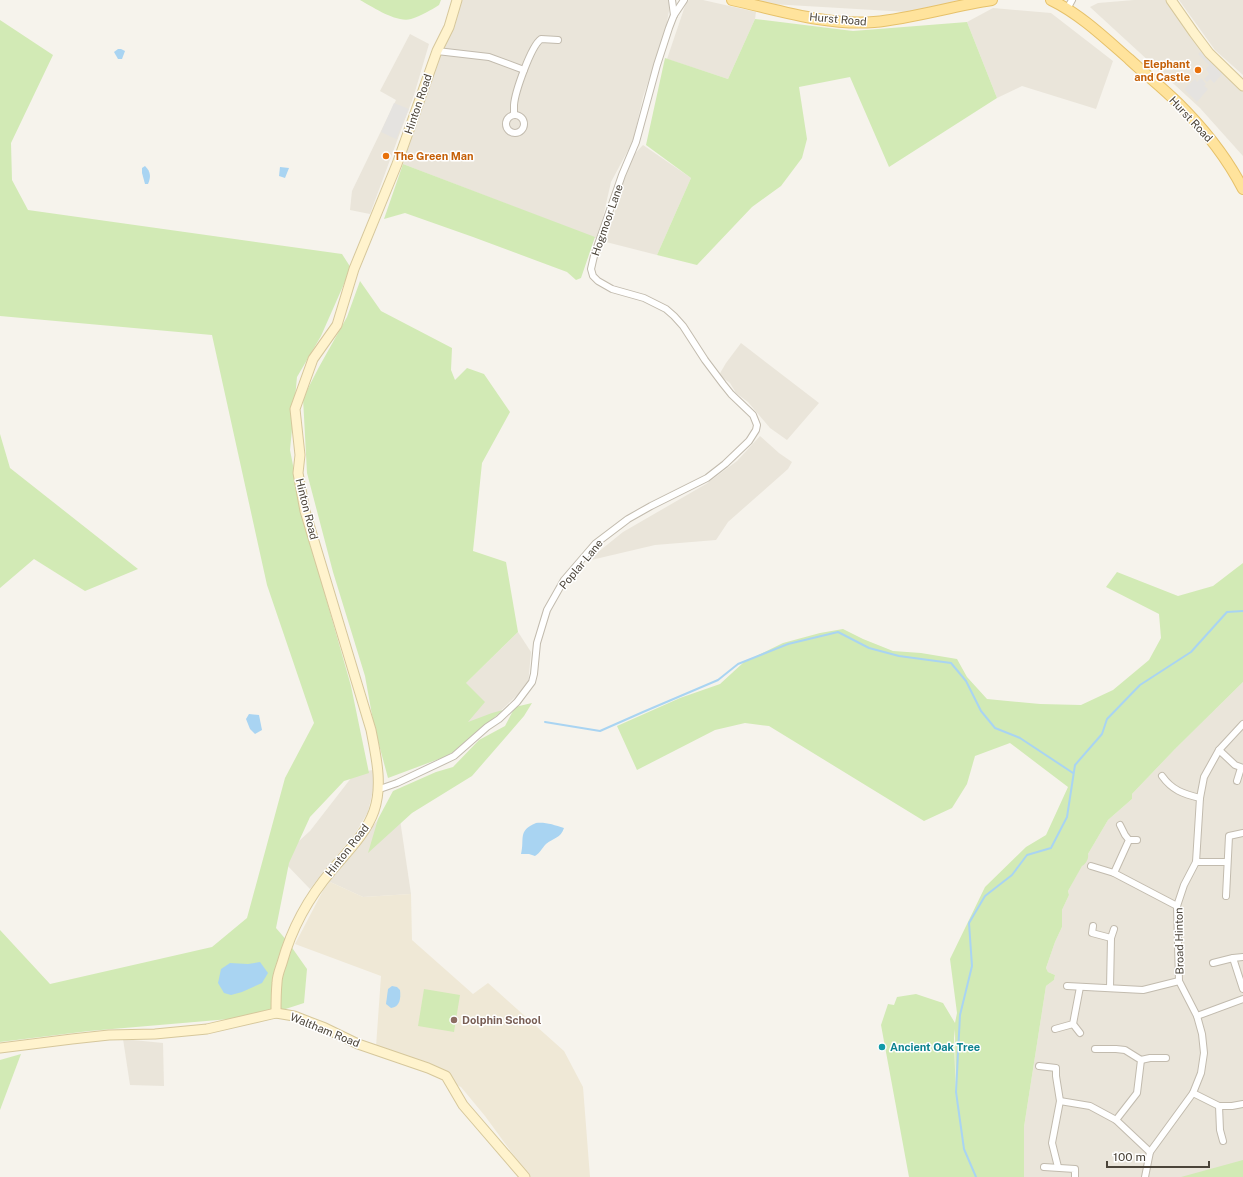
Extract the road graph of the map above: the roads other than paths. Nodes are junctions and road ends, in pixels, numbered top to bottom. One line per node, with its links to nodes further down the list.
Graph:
1 (457, 0): 11 (street, Hinton Road)
2 (672, 0): 9 (street, Hogmoor Lane)
3 (684, 0): 9 (street, Hogmoor Lane)
4 (732, 0): 5 (main road, Hurst Road)
5 (992, 0)
6 (1051, 0): 8 (main road, Hurst Road)
7 (1171, 0): 13 (street)
8 (1069, 4): 15 (main road, Hurst Road)
9 (674, 15): 16 (street, Hogmoor Lane)
10 (558, 40): 12 (street)
11 (437, 51): 12 (street); 22 (street, Hinton Road)
12 (524, 70): 14 (street)
13 (1243, 86)
14 (514, 114)
15 (1243, 189)
16 (757, 425): 22 (street, Poplar Lane)
17 (1243, 724): 18 (street, Broad Hinton)
18 (1219, 750): 19 (street); 23 (street, Broad Hinton)
19 (1242, 768): 21 (street)
20 (1162, 776): 23 (street)
21 (1237, 782)
22 (378, 790): 46 (street, Hinton Road)
23 (1200, 798): 28 (street, Broad Hinton)
24 (1120, 824): 26 (street)
25 (1243, 832): 29 (street)
26 (1129, 840): 27 (street); 31 (street)
27 (1137, 840)
28 (1196, 862): 29 (street); 33 (street, Broad Hinton)
29 (1227, 862): 32 (street)
30 (1091, 866): 31 (street)
31 (1114, 873): 33 (street)
32 (1226, 896)
33 (1177, 906): 40 (street, Broad Hinton)
34 (1093, 926): 36 (street)
35 (1114, 929): 36 (street)
36 (1111, 938): 43 (street)
37 (1233, 958): 38 (street); 39 (street); 44 (street)
38 (1243, 958)
39 (1213, 962)
40 (1179, 981): 43 (street); 47 (street, Broad Hinton)
41 (1067, 986): 42 (street)
42 (1080, 987): 43 (street); 48 (street)
43 (1110, 988)
44 (1243, 989)
45 (1243, 999): 47 (street)
46 (276, 1013): 51 (street, Waltham Road); 65 (street, Waltham Road)
47 (1198, 1016): 56 (street, Broad Hinton)
48 (1073, 1024): 49 (street); 50 (street)
49 (1055, 1029)
50 (1080, 1033)
51 (0, 1048)
52 (1095, 1048): 54 (street)
53 (1166, 1058): 54 (street)
54 (1141, 1060): 60 (street)
55 (1039, 1066): 57 (street)
56 (1193, 1093): 59 (street); 62 (street, Broad Hinton)
57 (1060, 1101): 60 (street); 64 (street)
58 (1243, 1104): 59 (street)
59 (1219, 1106): 61 (street)
60 (1116, 1120): 62 (street)
61 (1222, 1141)
62 (1150, 1152): 67 (street, Broad Hinton)
63 (1044, 1167): 64 (street)
64 (1058, 1167): 66 (street)
65 (526, 1177)
66 (1075, 1177)
67 (1145, 1177)

